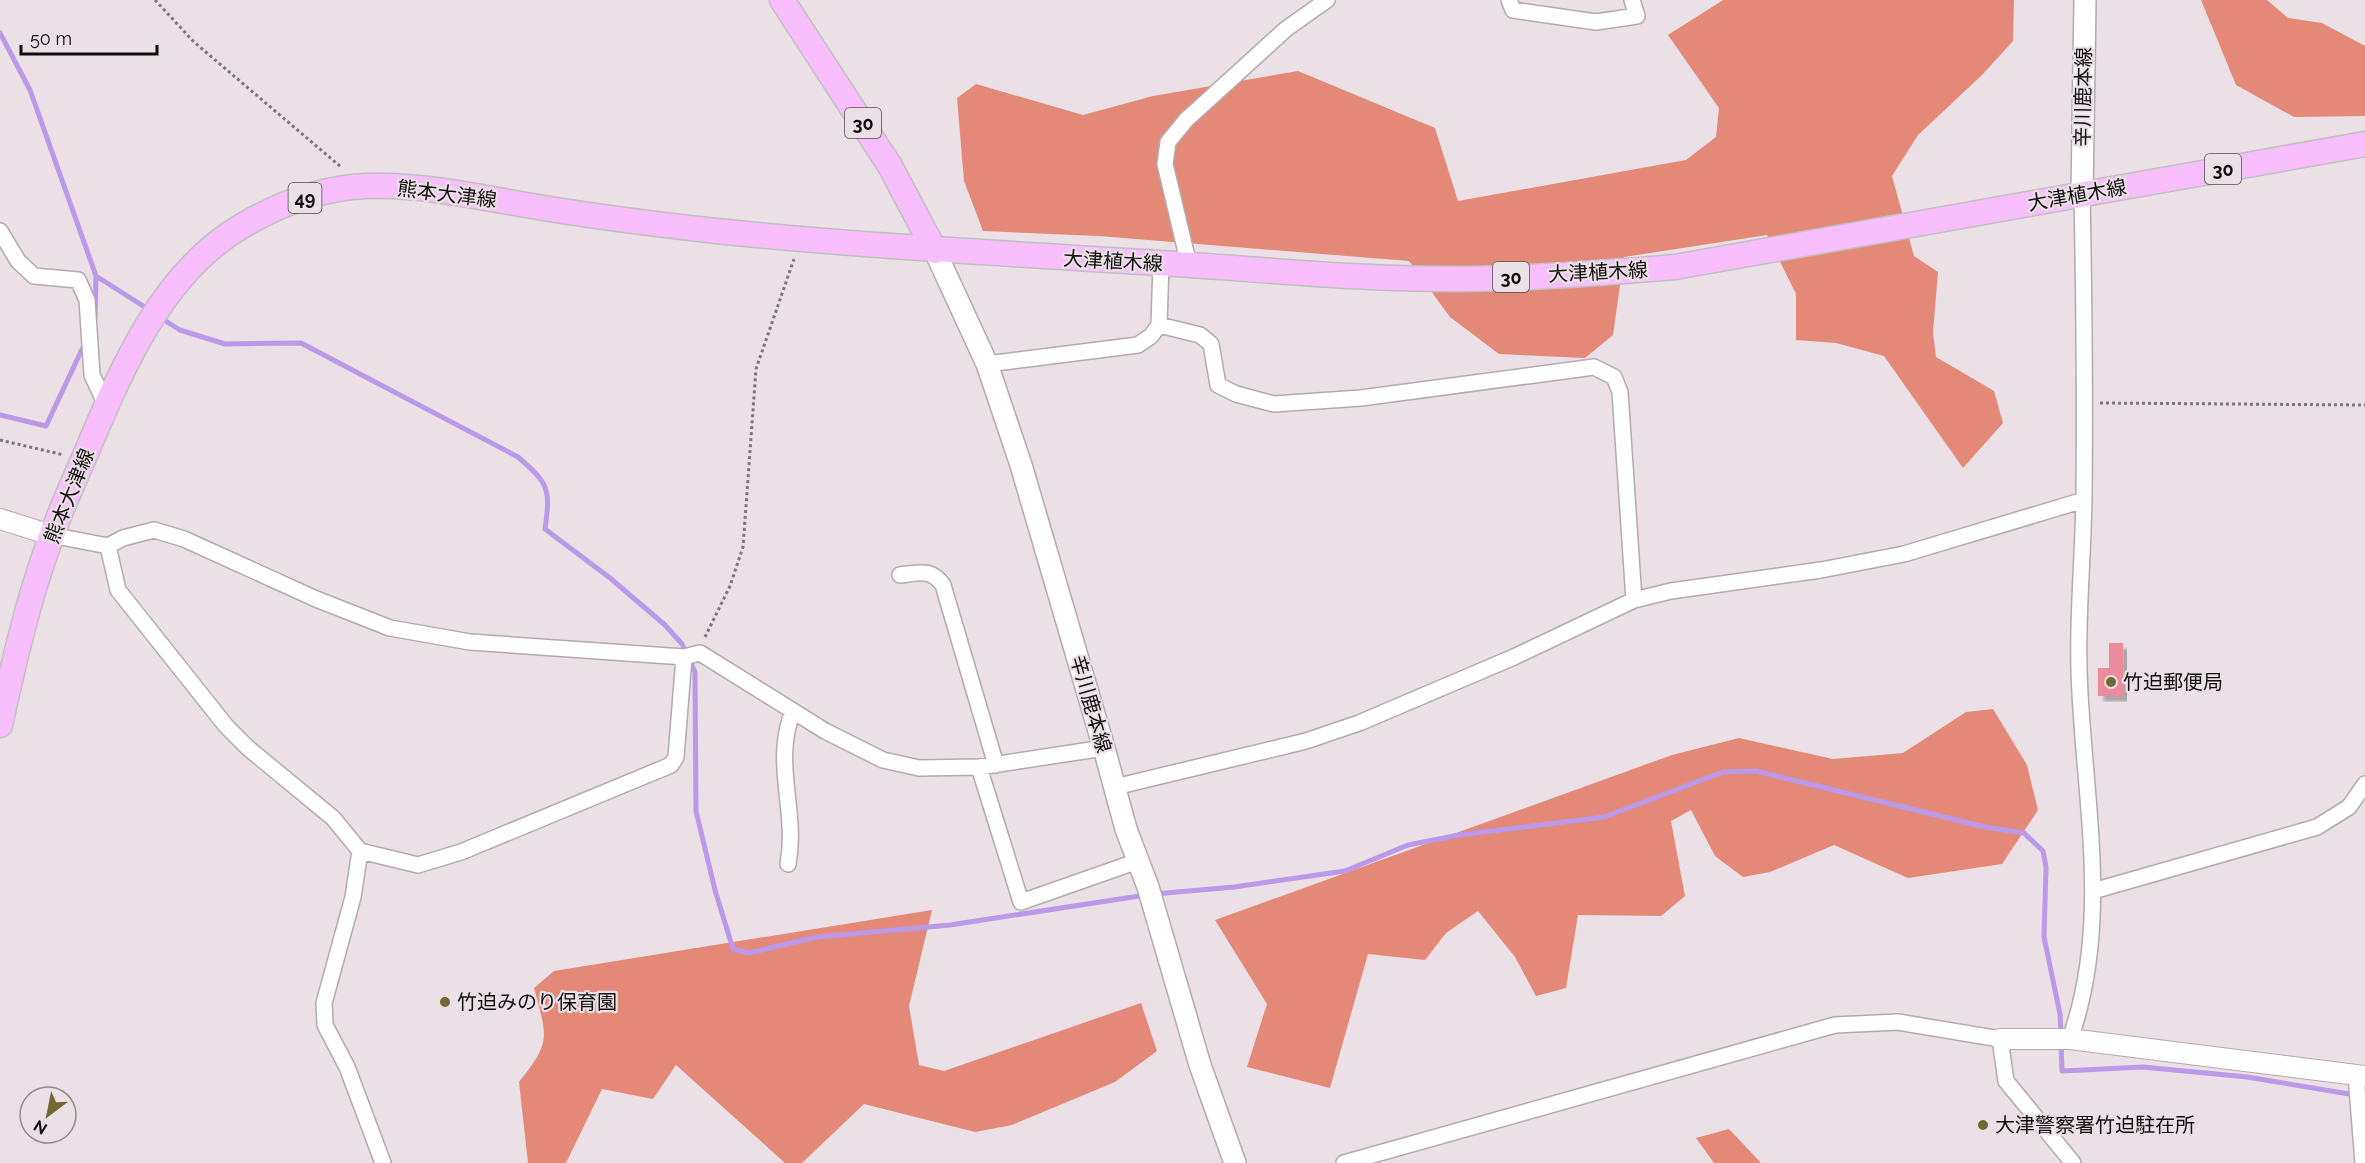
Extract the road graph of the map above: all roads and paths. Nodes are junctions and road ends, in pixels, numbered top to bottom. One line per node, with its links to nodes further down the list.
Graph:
1 (155, 0): 8 (path)
2 (782, 0): 12 (main road, 30)
3 (1327, 0): 14 (street)
4 (1509, 0): 5 (street)
5 (1632, 0)
6 (2085, 0): 9 (main road, 辛川鹿本線)
7 (2365, 144): 9 (main road, 大津植木線 / 30)
8 (362, 186): 11 (main road, 熊本大津線 / 49); 18 (main road, 熊本大津線 / 49)
9 (2082, 194): 14 (main road, 大津植木線 / 30); 17 (street)
10 (0, 231): 18 (street)
11 (801, 239): 12 (main road, 熊本大津線 / 49); 28 (path)
12 (935, 251): 13 (main road, 大津植木線 / 30); 16 (main road, 辛川鹿本線)
13 (1161, 263): 14 (main road, 大津植木線 / 30); 15 (street)
14 (1189, 265)
15 (1159, 325): 16 (street); 27 (street)
16 (987, 364): 31 (main road, 辛川鹿本線)
17 (2084, 403): 19 (path); 22 (street)
18 (106, 405): 21 (main road, 熊本大津線 / 49)
19 (2365, 405)
20 (0, 440): 21 (path)
21 (84, 459): 24 (main road, 熊本大津線 / 49)
22 (2084, 500): 27 (street); 39 (street)
23 (0, 519): 24 (street)
24 (51, 535): 25 (street); 30 (main road, 熊本大津線 / 49)
25 (108, 546): 28 (street); 36 (street)
26 (900, 575): 32 (street)
27 (1634, 600): 35 (street)
28 (684, 657): 29 (street); 36 (street)
29 (793, 711): 33 (street); 38 (street)
30 (0, 725)
31 (1104, 748): 32 (street); 35 (main road, 辛川鹿本線)
32 (996, 765): 33 (street)
33 (979, 767): 37 (street)
34 (2365, 784): 39 (street)
35 (1115, 787): 37 (main road, 辛川鹿本線)
36 (360, 851): 43 (street)
37 (1138, 861): 44 (main road, 辛川鹿本線)
38 (788, 864)
39 (2093, 891): 41 (street)
40 (2000, 1039): 41 (street); 45 (street); 46 (street)
41 (2062, 1039): 42 (street)
42 (2361, 1076): 47 (street)
43 (383, 1163)
44 (1234, 1163)
45 (1344, 1163)
46 (2073, 1163)
47 (2362, 1163)

